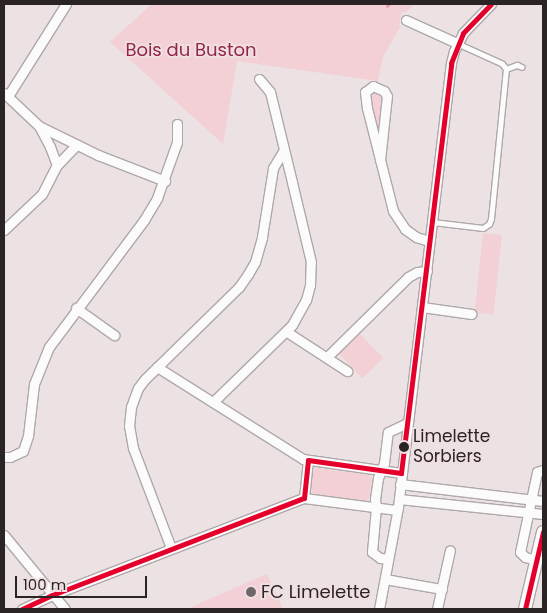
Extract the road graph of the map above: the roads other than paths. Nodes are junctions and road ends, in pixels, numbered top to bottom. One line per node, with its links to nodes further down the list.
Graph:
1 (66, 4): 8 (street)
2 (488, 5): 4 (street)
3 (406, 20): 4 (street)
4 (457, 43): 6 (lane); 16 (street)
5 (522, 66): 6 (lane)
6 (506, 69): 16 (lane)
7 (259, 79): 12 (street)
8 (6, 94): 10 (street)
9 (177, 124): 15 (street)
10 (39, 126): 11 (street); 14 (street)
11 (76, 145): 14 (street); 15 (street)
12 (284, 150): 23 (street); 26 (street)
13 (380, 160): 13 (street); 18 (street)
14 (57, 166): 17 (street)
15 (165, 181): 21 (street)
16 (433, 222): 18 (street)
17 (4, 230)
18 (429, 241): 19 (street)
19 (427, 271): 20 (street); 25 (street)
20 (422, 307): 22 (street); 29 (street)
21 (76, 308): 24 (street); 30 (street)
22 (472, 314)
23 (287, 332): 25 (street); 28 (street)
24 (114, 335)
25 (327, 358): 27 (street)
26 (157, 367): 28 (street); 46 (street)
27 (347, 372)
28 (213, 402): 31 (street)
29 (408, 423): 32 (street); 34 (street)
30 (4, 457)
31 (308, 460): 32 (street); 36 (street)
32 (382, 469): 34 (street); 40 (street)
33 (543, 470): 37 (street)
34 (401, 473): 35 (street)
35 (400, 484): 37 (street); 38 (street)
36 (304, 498): 40 (street); 46 (street)
37 (530, 498): 39 (street); 42 (street)
38 (399, 499): 41 (street); 42 (street)
39 (543, 500)
40 (376, 508): 41 (street); 48 (street)
41 (397, 510): 48 (street)
42 (527, 514): 43 (street); 49 (street)
43 (543, 514)
44 (543, 532): 49 (street)
45 (4, 535): 52 (street)
46 (171, 548): 52 (street)
47 (450, 550): 51 (street)
48 (388, 559): 50 (street)
49 (537, 560): 57 (street)
50 (385, 578): 51 (street); 55 (street)
51 (442, 589): 56 (street)
52 (52, 595): 53 (street); 54 (street)
53 (22, 609)
54 (65, 609)
55 (379, 609)
56 (437, 609)
57 (525, 609)

